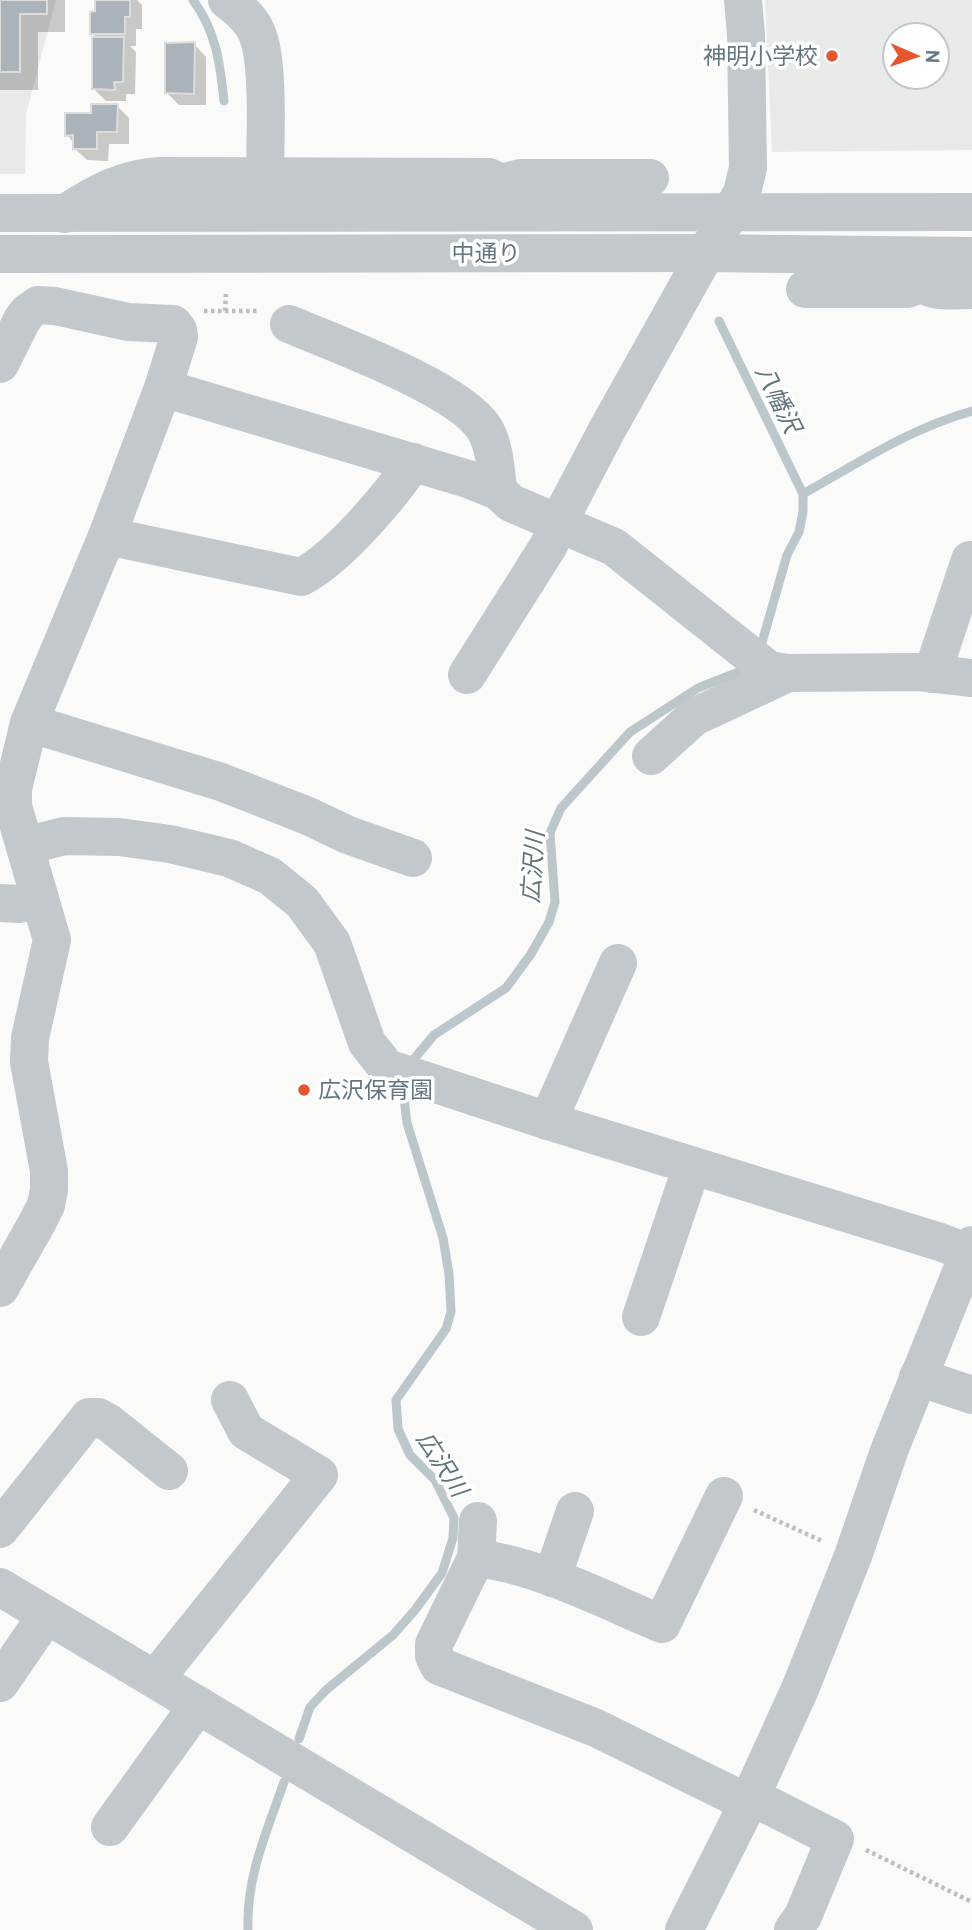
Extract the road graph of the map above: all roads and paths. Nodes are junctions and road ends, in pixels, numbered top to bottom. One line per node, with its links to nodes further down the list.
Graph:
1 (227, 0): 3 (street)
2 (743, 0): 6 (street)
3 (265, 177): 5 (street); 9 (street)
4 (650, 178): 5 (street)
5 (505, 198): 6 (street, 中通り); 9 (street, 中通り)
6 (732, 211): 7 (street, 中通り); 10 (street)
7 (972, 212)
8 (0, 213): 9 (street, 中通り)
9 (62, 215)
10 (706, 253): 11 (street, 中通り); 13 (street, 中通り); 23 (street)
11 (0, 254)
12 (972, 256): 13 (street, 中通り)
13 (918, 270): 14 (street); 15 (street)
14 (805, 289)
15 (972, 290)
16 (226, 294): 17 (path)
17 (232, 310)
18 (289, 324): 22 (street)
19 (0, 364): 20 (street)
20 (163, 388): 21 (street); 24 (street)
21 (412, 462): 22 (street); 24 (street)
22 (498, 491): 23 (street)
23 (558, 523): 26 (street); 28 (street)
24 (107, 536): 30 (street)
25 (970, 561): 27 (street)
26 (788, 673): 27 (street); 31 (street)
27 (932, 674): 29 (street)
28 (467, 675)
29 (972, 678)
30 (29, 723): 32 (street); 33 (street)
31 (651, 756)
32 (25, 846): 34 (street); 37 (street)
33 (413, 858)
34 (40, 899): 35 (street); 40 (street)
35 (0, 902)
36 (618, 963): 37 (street)
37 (548, 1121): 38 (street)
38 (692, 1166): 39 (street); 41 (street)
39 (970, 1249): 42 (street)
40 (0, 1288)
41 (641, 1317)
42 (918, 1377): 43 (street); 50 (street)
43 (972, 1395)
44 (230, 1400): 55 (street)
45 (169, 1471): 49 (street)
46 (724, 1496): 50 (path); 52 (street)
47 (575, 1511): 52 (street)
48 (478, 1521): 51 (street)
49 (0, 1529)
50 (853, 1556): 58 (street)
51 (476, 1558): 52 (street); 58 (street)
52 (552, 1578)
53 (0, 1587): 54 (street)
54 (46, 1616): 55 (street); 56 (street)
55 (156, 1678): 57 (street)
56 (0, 1683)
57 (198, 1705): 59 (street); 62 (street)
58 (749, 1799): 60 (street); 63 (street)
59 (110, 1827)
60 (835, 1839): 61 (path); 64 (street)
61 (972, 1902)
62 (574, 1930)
63 (684, 1930)
64 (793, 1930)

